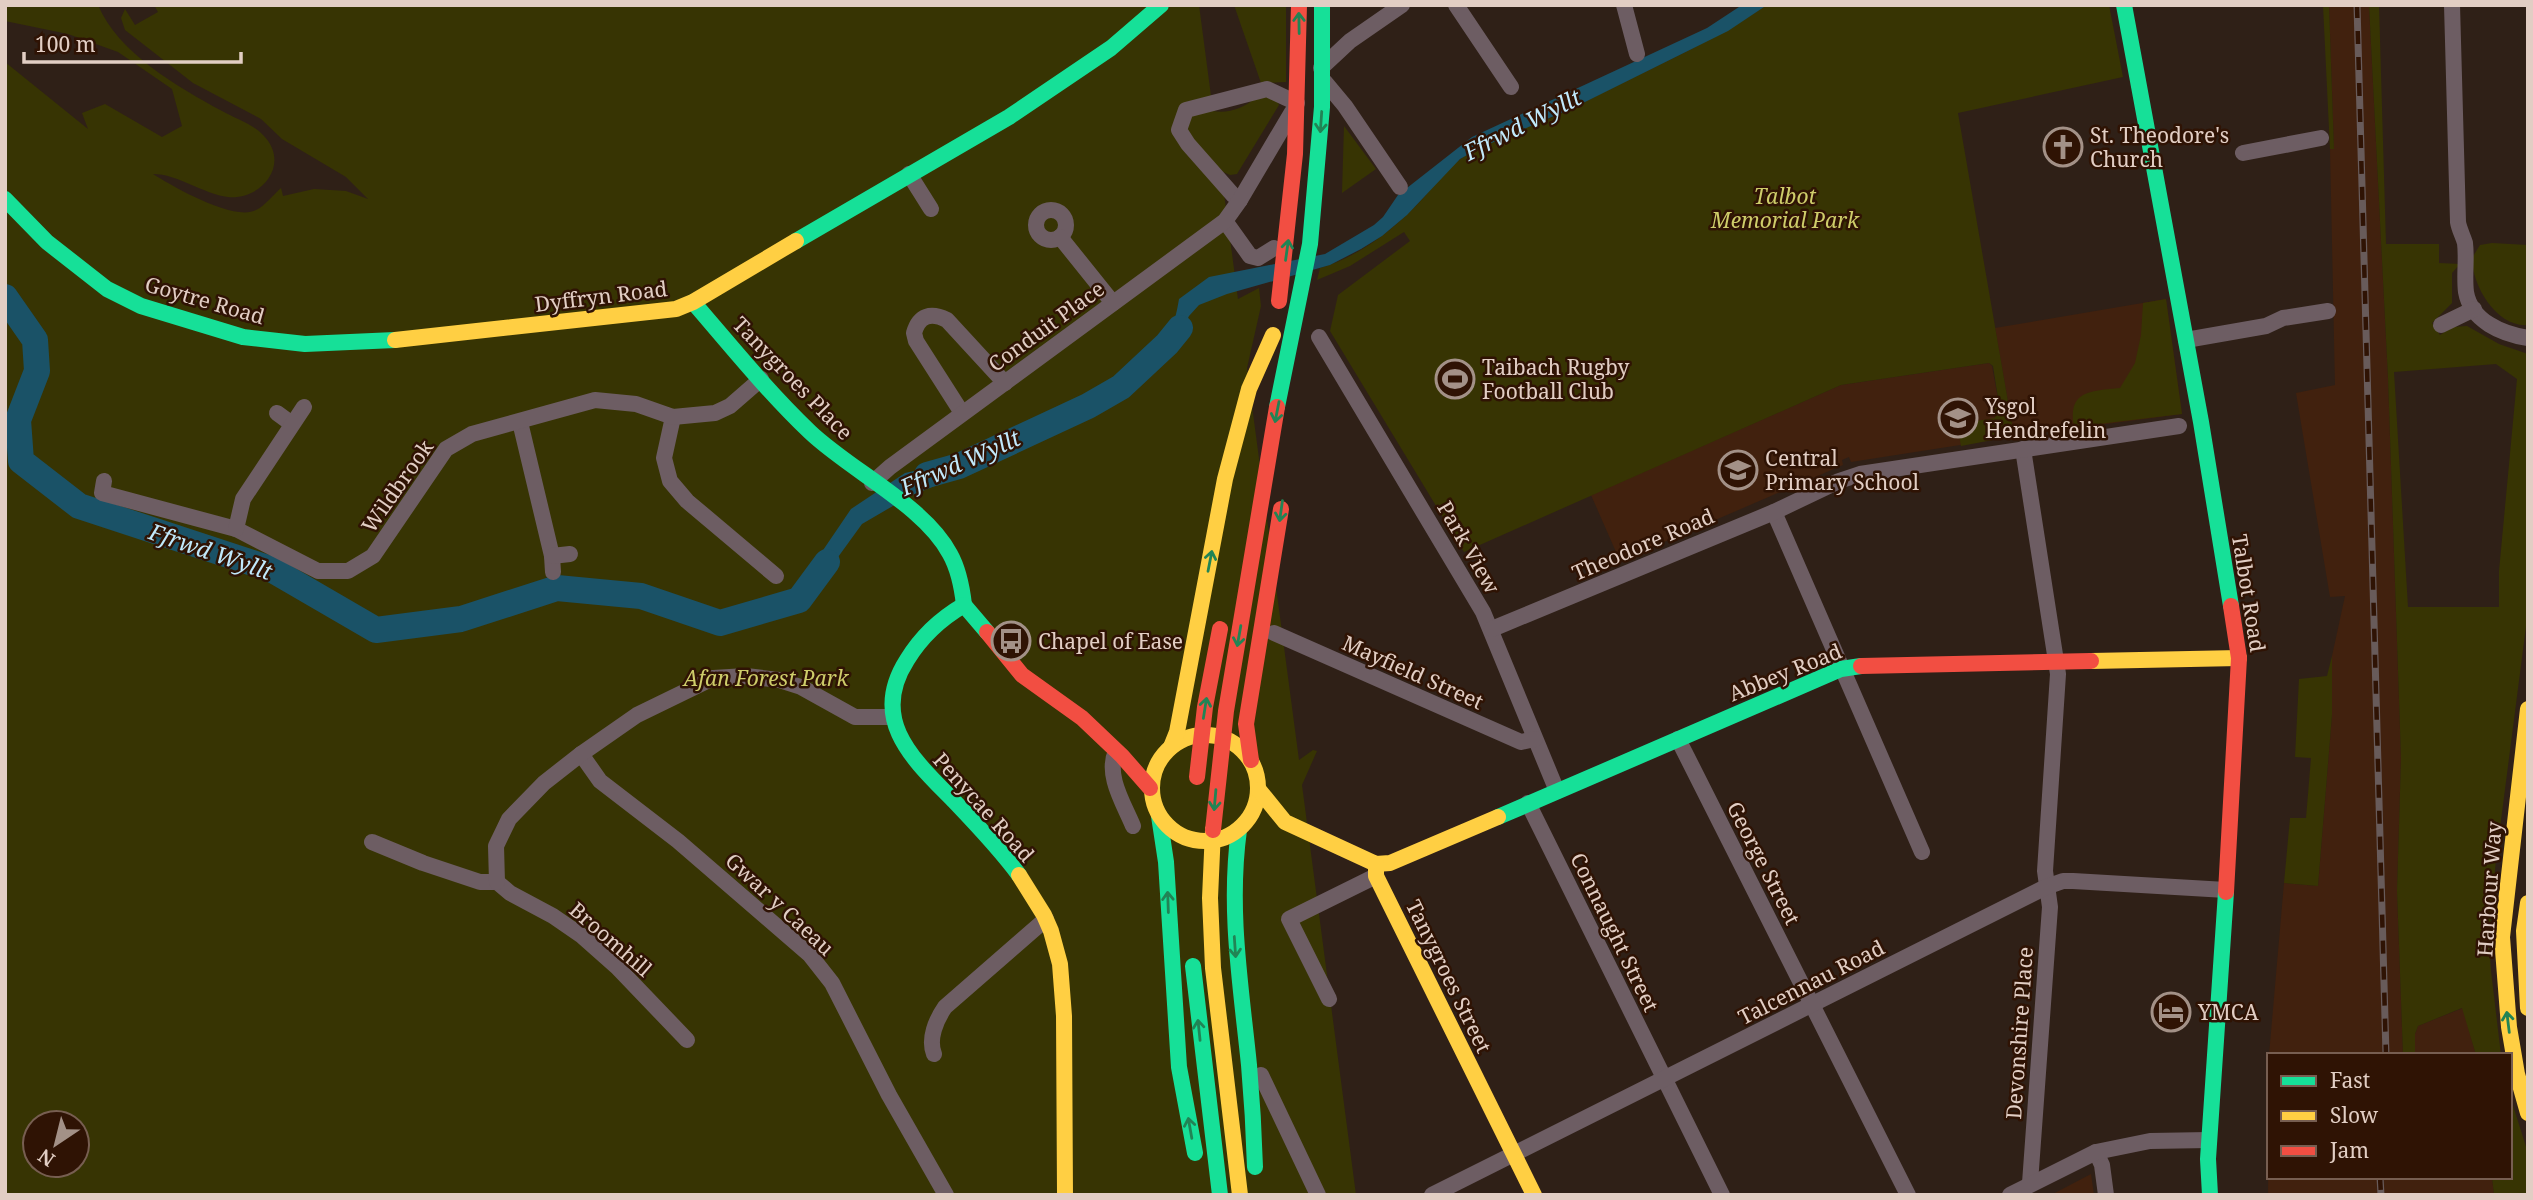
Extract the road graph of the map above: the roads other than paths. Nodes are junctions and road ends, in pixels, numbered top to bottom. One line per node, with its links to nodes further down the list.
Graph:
1 (1161, 5): 15 (main road, Dyffryn Road)
2 (1299, 5): 29 (main road, one-way to 2)
3 (1322, 5): 27 (main road, one-way to 27)
4 (1402, 5): 10 (street, Conduit Place)
5 (1456, 5): 11 (street)
6 (1624, 5): 9 (street)
7 (2124, 5): 32 (main road, Talbot Road)
8 (2452, 5): 25 (street)
9 (1637, 54)
10 (1315, 73): 12 (street, Conduit Place); 16 (street)
11 (1511, 87)
12 (1299, 96): 18 (street, Conduit Place); 18 (street)
13 (2321, 138): 14 (street)
14 (2243, 153)
15 (909, 174): 19 (street); 23 (main road, Dyffryn Road)
16 (1400, 187)
17 (5, 199): 33 (main road, Goytre Road)
18 (1240, 200): 20 (street, Conduit Place)
19 (931, 209)
20 (1225, 220): 22 (street); 24 (street, Conduit Place)
21 (1060, 237): 24 (street)
22 (1274, 247)
23 (693, 302): 33 (main road, Dyffryn Road); 34 (main road, Tanygroes Place)
24 (1113, 303): 35 (street, Conduit Place)
25 (2474, 309): 28 (street); 31 (street)
26 (2328, 311): 32 (street)
27 (1296, 321): 36 (main road); 104 (main road, one-way to 104)
28 (2441, 326)
29 (1273, 335): 40 (main road); 64 (main road, one-way to 29)
30 (1319, 337): 55 (street, Park View)
31 (2528, 338)
32 (2186, 340): 57 (main road, Talbot Road)
33 (305, 344)
34 (761, 379): 41 (street, Wildbrook); 47 (main road, Tanygroes Place)
35 (1005, 383): 38 (street, Conduit Place); 38 (street)
36 (1294, 402)
37 (304, 407): 43 (street)
38 (962, 413): 47 (street, Conduit Place)
39 (277, 414): 43 (street)
40 (1258, 415)
41 (673, 417): 42 (street, Wildbrook); 52 (street)
42 (520, 422): 50 (street, Wildbrook); 51 (street)
43 (292, 424): 50 (street)
44 (2179, 426): 45 (street, Theodore Road)
45 (2023, 449): 49 (street, Theodore Road); 58 (street, Devonshire Place)
46 (104, 481): 50 (street, Wildbrook)
47 (877, 487): 53 (main road, Tanygroes Place)
48 (1284, 492): 67 (main road, one-way to 67)
49 (1774, 512): 55 (street, Theodore Road); 59 (street)
50 (236, 529)
51 (570, 554)
52 (776, 576)
53 (964, 605): 61 (main road); 66 (main road)
54 (1223, 612): 69 (main road, one-way to 54)
55 (1492, 629): 62 (street, Park View)
56 (1274, 633): 62 (street, Mayfield Street)
57 (2239, 658): 58 (main road, Abbey Road); 83 (main road, Talbot Road)
58 (2056, 662): 59 (main road, Abbey Road); 82 (street, Devonshire Place)
59 (1841, 669): 63 (main road, Abbey Road); 79 (street)
60 (2528, 709): 94 (main road, Harbour Way, one-way to 60)
61 (893, 717): 65 (street); 85 (main road, Penycae Road)
62 (1535, 739): 71 (street, Park View)
63 (1678, 739): 71 (main road, Abbey Road); 88 (street, George Street)
64 (1166, 752): 66 (main road); 67 (main road); 68 (main road)
65 (581, 754): 81 (street); 101 (street, Gwar y Caeau)
66 (1119, 754): 68 (main road); 76 (street)
67 (1251, 760): 70 (main road)
68 (1150, 788): 73 (main road)
69 (1196, 788)
70 (1259, 790): 75 (main road); 75 (main road)
71 (1557, 791): 72 (main road, Abbey Road)
72 (1528, 803): 80 (main road, Abbey Road); 93 (street, Connaught Street)
73 (1159, 816): 75 (main road); 98 (main road, one-way to 73)
74 (1194, 825): 78 (main road)
75 (1260, 825): 80 (main road); 100 (main road, one-way to 100)
76 (1133, 826)
77 (372, 842): 81 (street, Broomhill)
78 (1193, 852)
79 (1922, 852)
80 (1376, 870): 87 (street); 97 (main road, Tanygroes Street)
81 (497, 882): 90 (street, Broomhill)
82 (2046, 887): 83 (street, Talcennau Road); 88 (street, Talcennau Road); 99 (street, Devonshire Place)
83 (2226, 890): 95 (main road, Talbot Road)
84 (2528, 903): 89 (main road, Harbour Way)
85 (1046, 919): 91 (street); 102 (main road, Penycae Road)
86 (1192, 945): 103 (main road, one-way to 86)
87 (1329, 999)
88 (1812, 1005): 93 (street, Talcennau Road); 109 (street, George Street)
89 (2528, 1008)
90 (687, 1040)
91 (934, 1054)
92 (1261, 1075): 105 (street)
93 (1664, 1078): 97 (street, Talcennau Road); 108 (street, Connaught Street)
94 (2528, 1113)
95 (2209, 1140): 96 (street); 112 (main road, Talbot Road)
96 (2096, 1152): 99 (street); 111 (street)
97 (1514, 1154): 106 (street, Talcennau Road); 107 (main road, Tanygroes Street)
98 (1198, 1173)
99 (2031, 1183): 110 (street)
100 (1256, 1185)
101 (946, 1195)
102 (1065, 1195)
103 (1220, 1195)
104 (1240, 1195)
105 (1318, 1195)
106 (1432, 1195)
107 (1534, 1195)
108 (1722, 1195)
109 (1908, 1195)
110 (2010, 1195)
111 (2106, 1195)
112 (2210, 1195)

